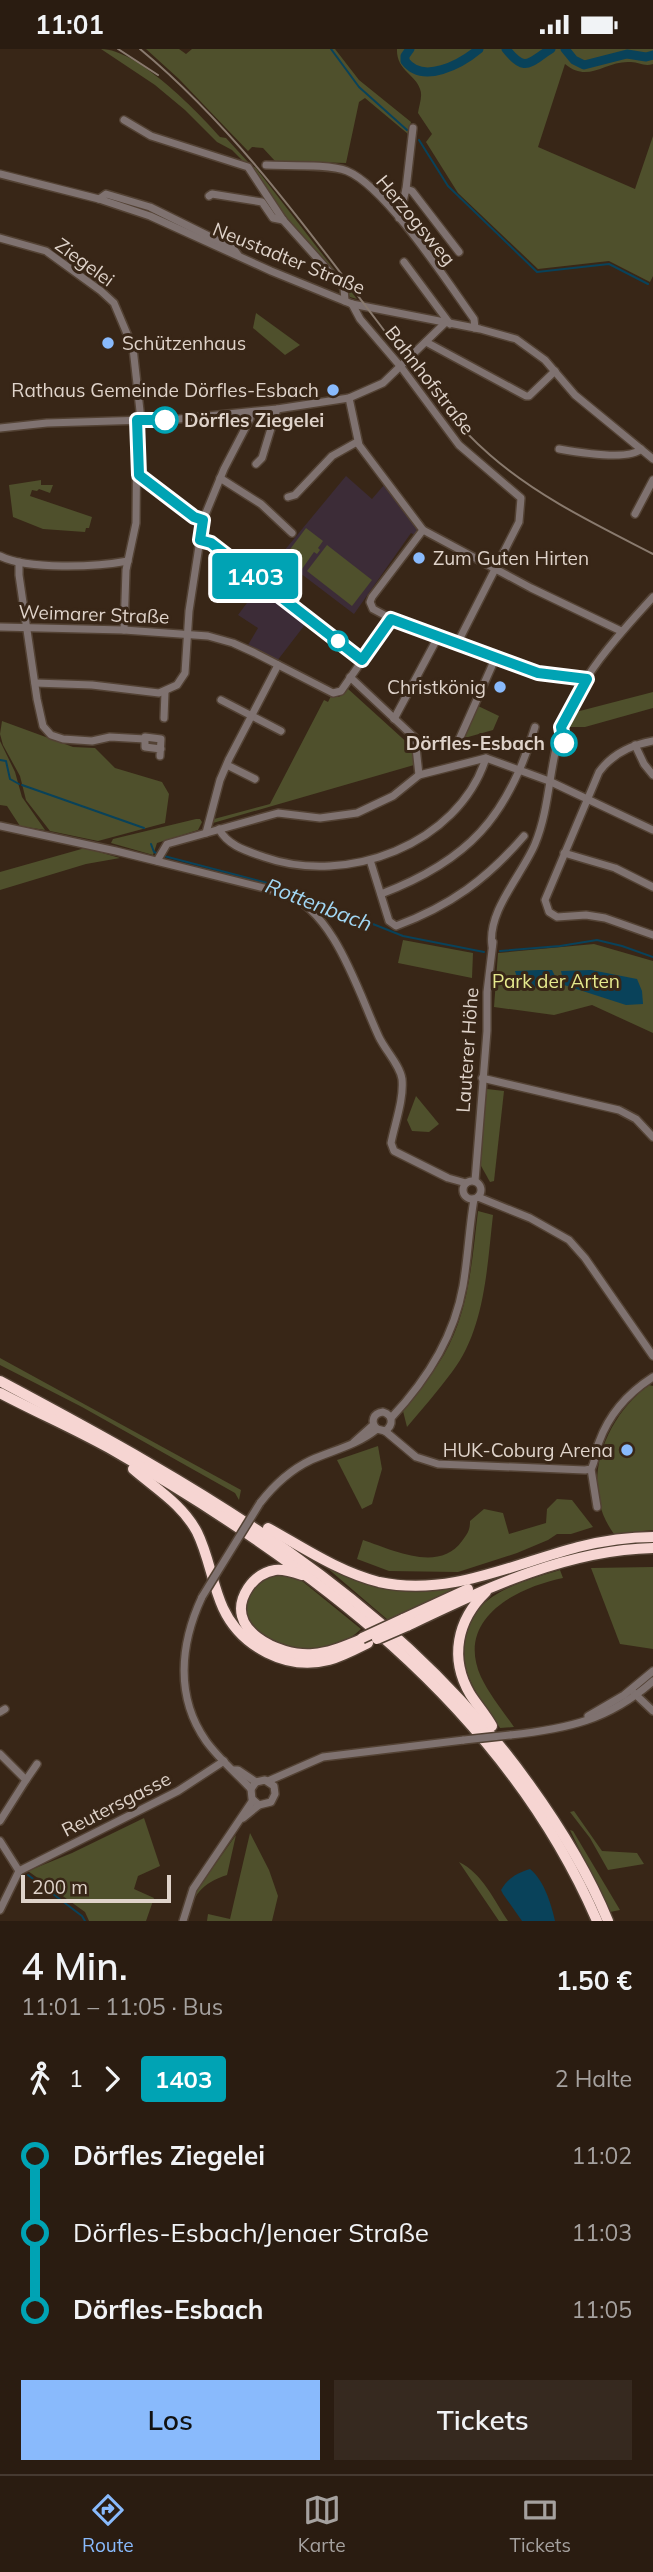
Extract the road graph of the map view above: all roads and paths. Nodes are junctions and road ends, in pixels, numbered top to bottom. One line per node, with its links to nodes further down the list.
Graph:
1 (124, 120): 8 (street)
2 (413, 128): 5 (street)
3 (266, 165): 7 (street, Herzogsweg)
4 (0, 174): 12 (street, Neustadter Straße)
5 (406, 189): 7 (street); 10 (street)
6 (209, 195): 8 (street)
7 (399, 218): 14 (street, Herzogsweg)
8 (283, 220): 12 (street, Bahnhofstraße)
9 (0, 238): 21 (street, Ziegelei)
10 (458, 252)
11 (404, 262): 13 (street)
12 (348, 302): 13 (street, Neustadter Straße); 16 (street, Bahnhofstraße)
13 (447, 324): 14 (street, Neustadter Straße); 15 (street)
14 (475, 328): 17 (street, Neustadter Straße)
15 (426, 342): 16 (street); 17 (street)
16 (401, 367): 18 (street); 41 (street, Bahnhofstraße)
17 (555, 371): 26 (street, Neustadter Straße)
18 (349, 398): 19 (street); 23 (street)
19 (277, 409): 20 (street); 28 (street)
20 (250, 413): 21 (street); 30 (street)
21 (139, 420): 22 (street); 29 (street, Ziegelei)
22 (0, 428)
23 (357, 442): 32 (street); 35 (street)
24 (653, 446): 26 (street)
25 (559, 449): 26 (street)
26 (643, 451): 27 (street, Neustadter Straße)
27 (653, 459)
28 (256, 464)
29 (139, 475): 34 (street); 39 (street, Ziegelei)
30 (220, 478): 34 (street); 36 (street)
31 (653, 480): 33 (street)
32 (288, 497)
33 (635, 514)
34 (203, 520): 37 (street)
35 (423, 530): 41 (street); 43 (street)
36 (292, 533)
37 (200, 540): 48 (street); 52 (street)
38 (0, 556): 40 (street)
39 (128, 561): 40 (street); 46 (street, Ziegelei)
40 (19, 562): 45 (street)
41 (497, 569): 47 (street); 50 (street)
42 (653, 597): 47 (street, Lauterer Höhe)
43 (391, 619): 49 (street); 52 (street)
44 (0, 627): 45 (street, Weimarer Straße)
45 (27, 627): 46 (street, Weimarer Straße); 56 (street)
46 (124, 630): 48 (street, Weimarer Straße)
47 (621, 631): 55 (street, Lauterer Höhe)
48 (187, 633): 53 (street, Weimarer Straße); 57 (street)
49 (438, 636): 50 (street); 61 (street)
50 (457, 644): 51 (street)
51 (495, 659): 55 (street); 65 (street)
52 (362, 660): 54 (street)
53 (278, 665): 54 (street, Weimarer Straße); 59 (street)
54 (350, 677): 61 (street)
55 (587, 679): 74 (street, Lauterer Höhe)
56 (35, 683): 57 (street); 67 (street)
57 (165, 692): 60 (street)
58 (221, 700): 59 (street)
59 (251, 715): 63 (street); 69 (street)
60 (164, 718)
61 (394, 719): 71 (street)
62 (535, 727): 70 (street)
63 (281, 731)
64 (653, 741): 66 (street)
65 (458, 742)
66 (635, 745): 72 (street); 75 (street)
67 (160, 752)
68 (486, 758): 70 (street); 71 (street); 84 (street)
69 (227, 765): 73 (street); 79 (street)
70 (522, 769): 74 (street); 87 (street)
71 (419, 775): 77 (street)
72 (653, 775)
73 (255, 779)
74 (549, 781): 75 (street); 85 (street, Lauterer Höhe)
75 (586, 798): 78 (street); 81 (street)
76 (0, 827): 82 (street)
77 (219, 829): 79 (street); 84 (street)
78 (653, 830)
79 (206, 833): 82 (street)
80 (524, 836): 83 (street)
81 (564, 853): 86 (street); 88 (street)
82 (159, 857): 91 (street)
83 (504, 859): 85 (street); 87 (street)
84 (370, 860): 87 (street)
85 (520, 869): 89 (street, Lauterer Höhe)
86 (653, 887)
87 (381, 894)
88 (653, 936)
89 (482, 1078): 90 (street); 91 (street, Lauterer Höhe)
90 (653, 1137)
91 (468, 1184): 92 (street); 92 (street)
92 (475, 1196): 93 (street); 97 (street)
93 (653, 1356)
94 (653, 1374): 100 (street)
95 (0, 1381): 101 (highway)
96 (0, 1393): 99 (highway)
97 (389, 1416): 98 (street); 98 (street)
98 (381, 1428): 100 (street); 116 (street, bridge)
99 (116, 1453): 106 (highway); 109 (highway)
100 (591, 1469): 102 (street)
101 (219, 1504): 105 (highway); 114 (highway)
102 (597, 1507)
103 (653, 1537): 105 (highway)
104 (653, 1548): 107 (highway)
105 (519, 1566): 108 (highway)
106 (310, 1577): 109 (highway); 126 (highway)
107 (497, 1585): 108 (highway); 114 (highway)
108 (405, 1622): 109 (highway, bridge)
109 (365, 1641)
110 (653, 1671): 112 (street)
111 (653, 1681): 112 (street)
112 (637, 1690): 113 (street); 114 (street, bridge)
113 (652, 1709)
114 (494, 1739): 119 (street, bridge); 126 (highway)
115 (0, 1753): 118 (street)
116 (223, 1761): 120 (street); 124 (street, Reutersgasse)
117 (37, 1764): 118 (street)
118 (26, 1780): 122 (street)
119 (271, 1783): 120 (street); 121 (street)
120 (253, 1785): 121 (street)
121 (256, 1803): 127 (street)
122 (0, 1821)
123 (0, 1841): 124 (street)
124 (19, 1871): 125 (street)
125 (0, 1910)
126 (601, 1918)
127 (183, 1921)

